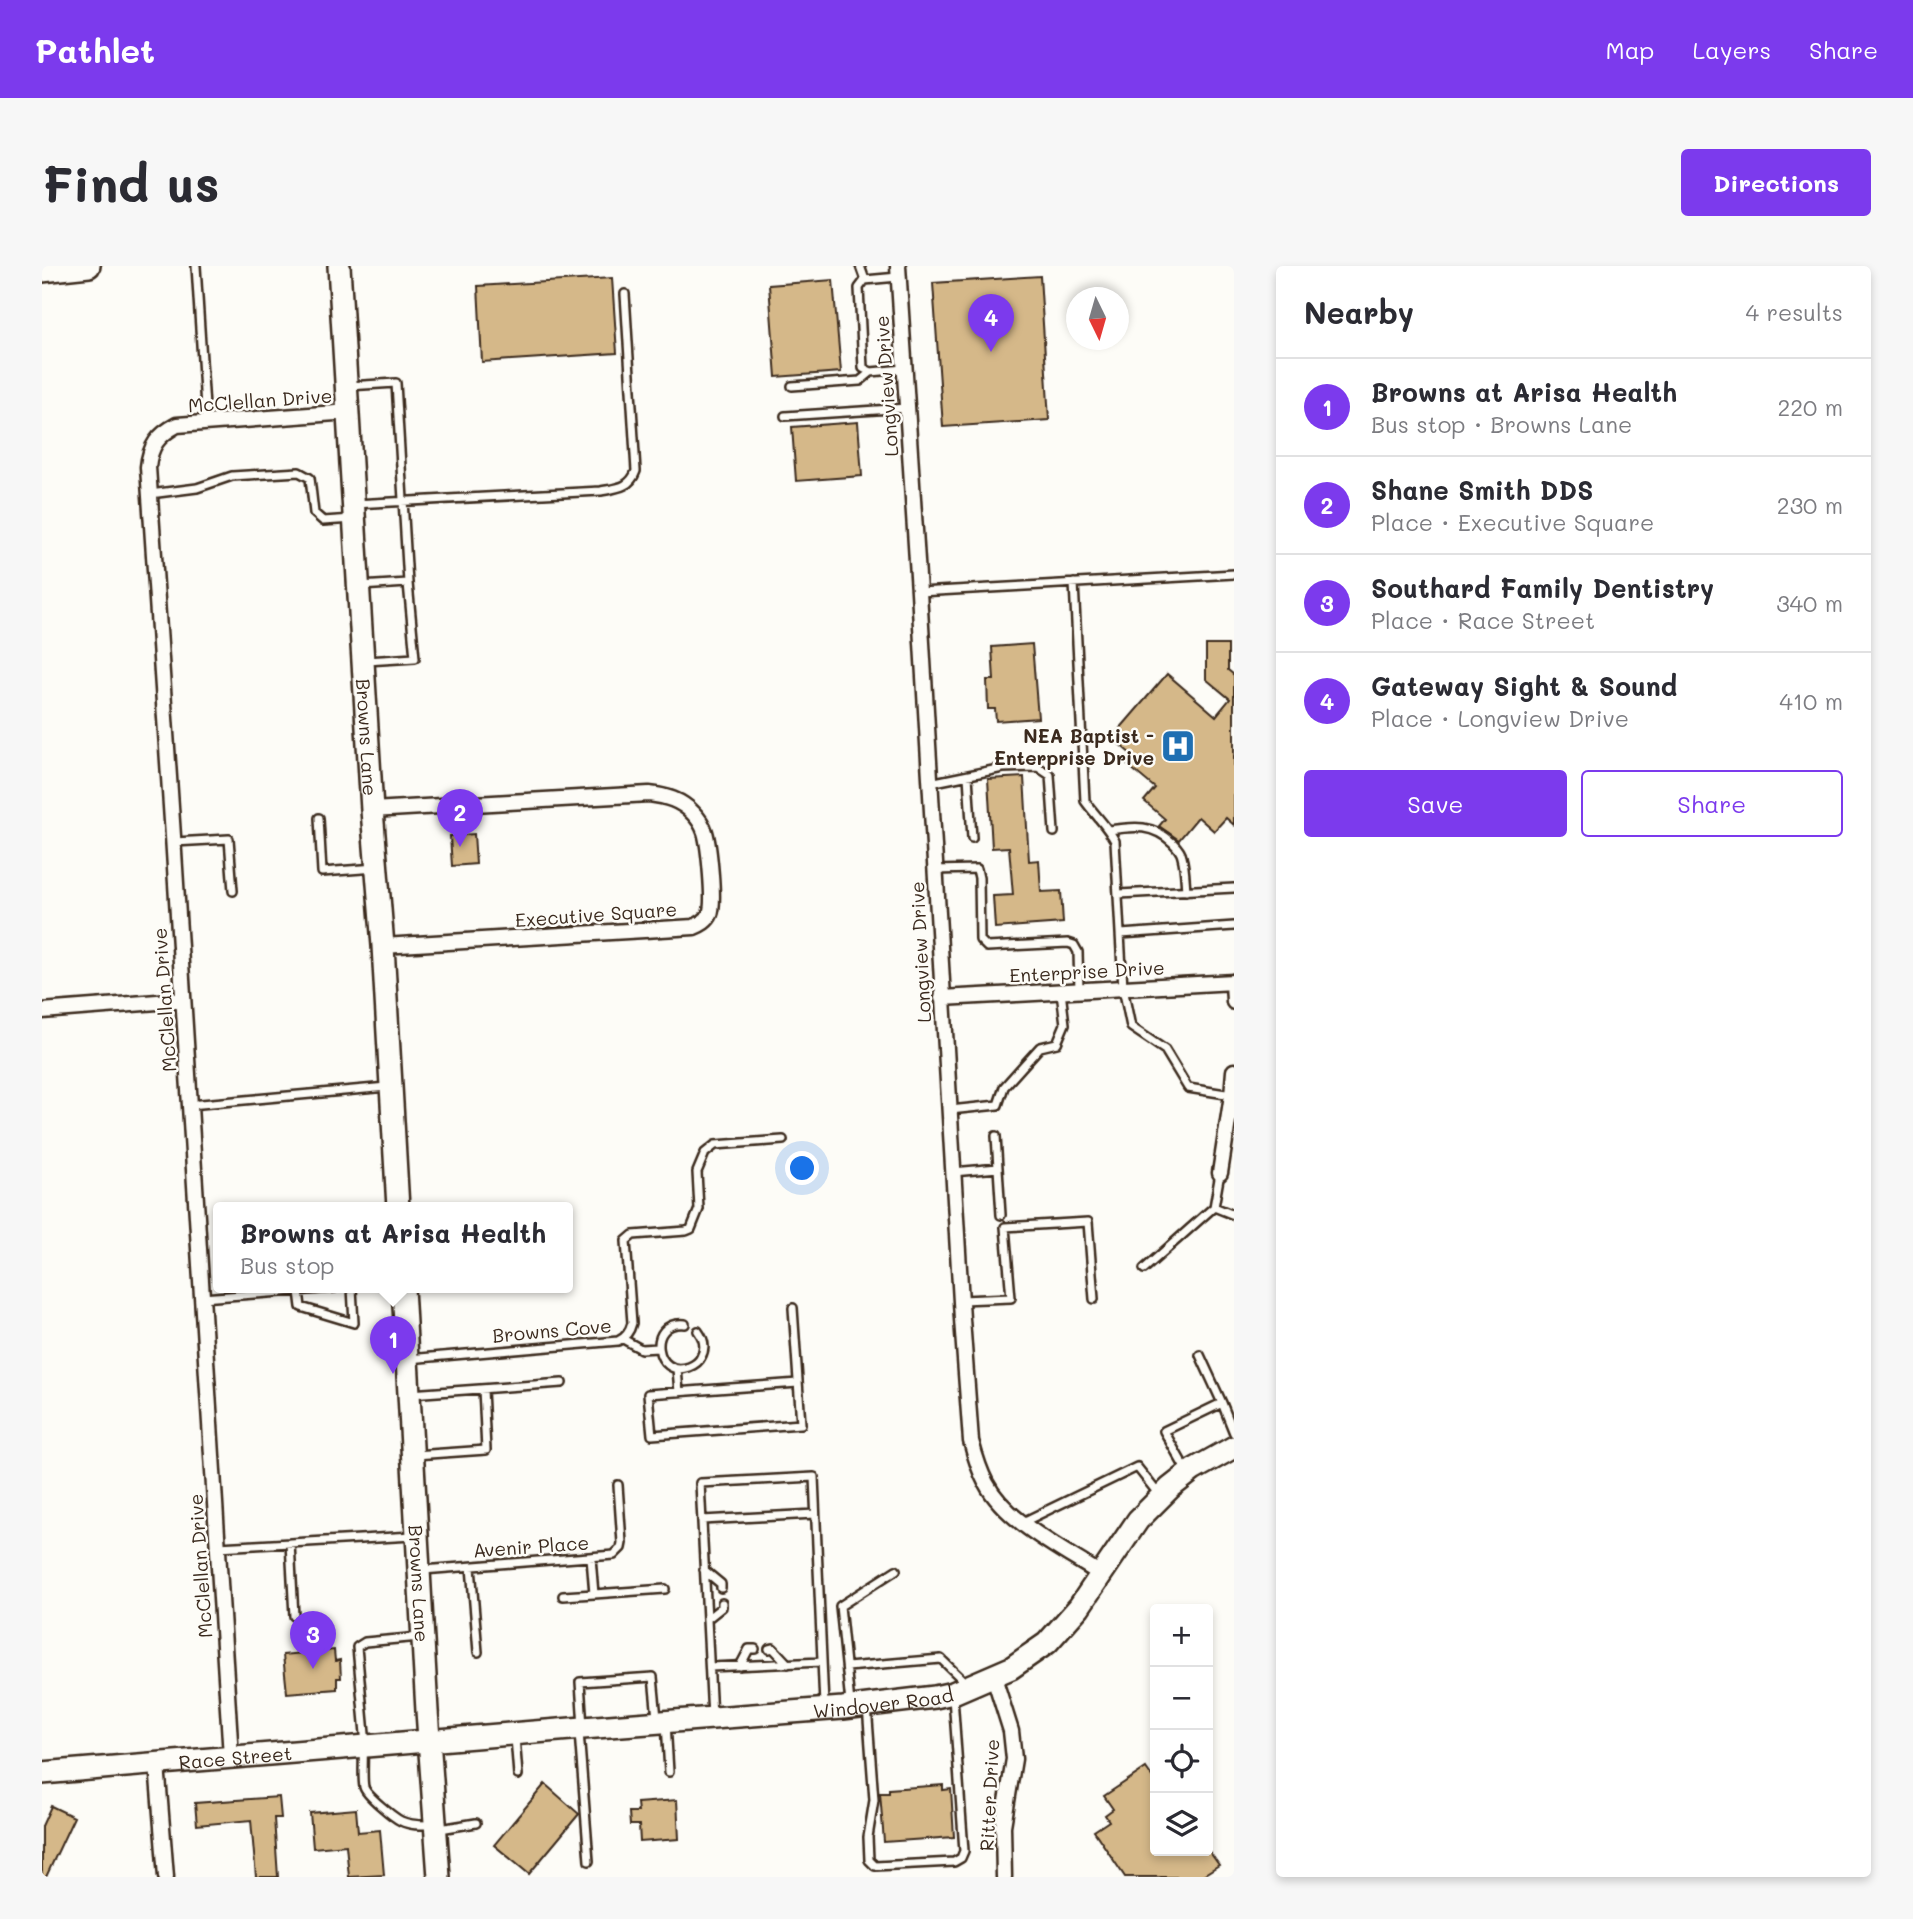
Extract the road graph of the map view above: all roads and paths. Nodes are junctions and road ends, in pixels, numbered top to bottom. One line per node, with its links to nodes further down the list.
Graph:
1 (89, 266): 5 (street)
2 (196, 266): 16 (lane)
3 (340, 266): 11 (street, Browns Lane)
4 (860, 266): 7 (lane)
5 (42, 271)
6 (898, 272): 7 (lane); 9 (street, Longview Drive)
7 (865, 279): 10 (lane)
8 (625, 294): 18 (lane)
9 (904, 369): 10 (lane); 13 (street, Longview Drive)
10 (871, 372): 12 (lane)
11 (347, 386): 14 (street, Browns Lane); 18 (lane)
12 (792, 386)
13 (907, 408): 15 (lane); 24 (street, Longview Drive)
14 (349, 412): 16 (street, McClellan Drive); 19 (street, Browns Lane)
15 (785, 416)
16 (206, 423): 17 (street, McClellan Drive)
17 (150, 494): 19 (lane); 33 (street, McClellan Drive)
18 (404, 503): 19 (lane); 21 (lane)
19 (354, 511): 23 (street, Browns Lane)
20 (1234, 574): 22 (lane)
21 (408, 583): 23 (lane); 25 (lane)
22 (1074, 583): 24 (lane); 30 (lane)
23 (358, 586): 25 (street, Browns Lane)
24 (919, 592): 27 (street, Longview Drive)
25 (363, 662): 28 (street, Browns Lane)
26 (968, 776): 27 (lane); 31 (lane); 32 (lane)
27 (929, 784): 35 (street, Longview Drive)
28 (372, 810): 34 (street, Browns Lane); 42 (street, Executive Square)
29 (319, 818): 34 (lane)
30 (1109, 830): 38 (lane); 39 (lane)
31 (1054, 832)
32 (972, 838)
33 (174, 842): 37 (lane); 48 (street, McClellan Drive)
34 (377, 868): 42 (street, Browns Lane)
35 (934, 870): 45 (lane); 47 (street, Longview Drive)
36 (1234, 888): 38 (lane)
37 (233, 891)
38 (1186, 891): 39 (lane)
39 (1119, 894): 41 (lane)
40 (1234, 926): 41 (lane)
41 (1121, 934): 44 (lane)
42 (383, 946): 52 (street, Browns Lane)
43 (1234, 982): 44 (street, Enterprise Drive); 49 (street)
44 (1123, 988): 45 (street, Enterprise Drive); 53 (lane)
45 (1079, 990): 46 (street, Enterprise Drive)
46 (1061, 991): 47 (street, Enterprise Drive); 55 (lane)
47 (942, 998): 55 (street, Longview Drive)
48 (183, 999): 50 (street); 54 (street, McClellan Drive)
49 (1234, 1002)
50 (42, 1011)
51 (1234, 1071): 53 (street)
52 (391, 1087): 54 (lane); 61 (street, Browns Lane)
53 (1233, 1090): 60 (street)
54 (190, 1105): 70 (street, McClellan Drive)
55 (949, 1111): 59 (street, Longview Drive)
56 (996, 1136): 58 (lane)
57 (783, 1140): 76 (lane, Browns Cove)
58 (998, 1168): 59 (lane); 63 (lane)
59 (953, 1172): 72 (street, Longview Drive)
60 (1220, 1173): 62 (lane)
61 (398, 1202)
62 (1214, 1207): 64 (lane); 65 (lane)
63 (1001, 1215)
64 (1234, 1215)
65 (1144, 1269)
66 (271, 1293): 70 (lane)
67 (299, 1293): 68 (lane)
68 (352, 1293)
69 (403, 1293): 79 (street, Browns Lane)
70 (202, 1298): 98 (street, McClellan Drive)
71 (1094, 1299): 72 (lane)
72 (961, 1300): 95 (street, Longview Drive)
73 (793, 1308): 82 (lane)
74 (685, 1324): 77 (lane)
75 (698, 1331): 80 (lane)
76 (623, 1339): 77 (lane); 79 (lane, Browns Cove)
77 (659, 1348): 80 (lane)
78 (1200, 1355): 86 (lane)
79 (407, 1359): 85 (street, Browns Lane)
80 (677, 1368): 84 (lane)
81 (562, 1383): 83 (lane)
82 (798, 1383): 84 (lane); 84 (lane)
83 (483, 1389): 85 (lane); 89 (lane)
84 (679, 1392)
85 (410, 1394): 89 (street, Browns Lane)
86 (1222, 1403): 87 (lane); 90 (lane)
87 (1234, 1433)
88 (1234, 1447): 90 (street, Windover Road)
89 (413, 1455): 96 (street, Browns Lane)
90 (1188, 1474): 92 (street, Windover Road)
91 (618, 1485): 99 (lane, Avenir Place)
92 (1161, 1497): 95 (lane); 104 (street, Windover Road)
93 (815, 1514): 94 (lane); 94 (lane); 116 (lane)
94 (702, 1520): 101 (lane)
95 (1021, 1523): 104 (street, Longview Drive)
96 (417, 1535): 97 (lane); 103 (street, Browns Lane)
97 (290, 1543): 98 (lane); 110 (lane)
98 (218, 1547): 131 (street, McClellan Drive)
99 (591, 1558): 100 (lane, Avenir Place); 107 (lane)
100 (471, 1567): 103 (lane, Avenir Place); 115 (lane)
101 (704, 1570): 105 (lane); 111 (lane)
102 (895, 1570): 120 (lane)
103 (419, 1571): 112 (street, Browns Lane)
104 (1101, 1575): 121 (street, Windover Road)
105 (721, 1588)
106 (666, 1589): 107 (lane)
107 (594, 1594): 108 (lane)
108 (563, 1595)
109 (722, 1603): 111 (lane)
110 (294, 1616)
111 (707, 1619): 119 (lane)
112 (423, 1637): 129 (street, Browns Lane); 130 (lane)
113 (769, 1648): 117 (lane)
114 (755, 1649): 118 (lane)
115 (478, 1652)
116 (822, 1662): 117 (lane); 124 (lane)
117 (788, 1664): 118 (lane)
118 (740, 1666): 119 (lane)
119 (710, 1667): 125 (lane)
120 (846, 1667): 122 (lane); 123 (lane)
121 (994, 1677): 122 (street, Windover Road); 141 (street, Ritter Drive)
122 (962, 1690): 123 (street, Windover Road); 123 (lane)
123 (859, 1706): 124 (street, Windover Road)
124 (824, 1710): 125 (street, Windover Road)
125 (712, 1719): 126 (street, Windover Road)
126 (661, 1722): 127 (street, Windover Road); 127 (lane); 133 (lane)
127 (581, 1728): 128 (street, Windover Road); 138 (lane)
128 (514, 1734): 129 (street, Windover Road); 135 (lane)
129 (430, 1741): 130 (street, Race Street); 137 (street, Browns Lane)
130 (364, 1746): 131 (street, Race Street); 137 (lane)
131 (231, 1757): 132 (street, Race Street)
132 (157, 1764): 134 (street, Race Street); 139 (street)
133 (669, 1772)
134 (42, 1773)
135 (518, 1775)
136 (476, 1823): 137 (lane)
137 (435, 1827): 140 (street, Browns Lane)
138 (589, 1861)
139 (166, 1877)
140 (439, 1877)
141 (1004, 1877)

